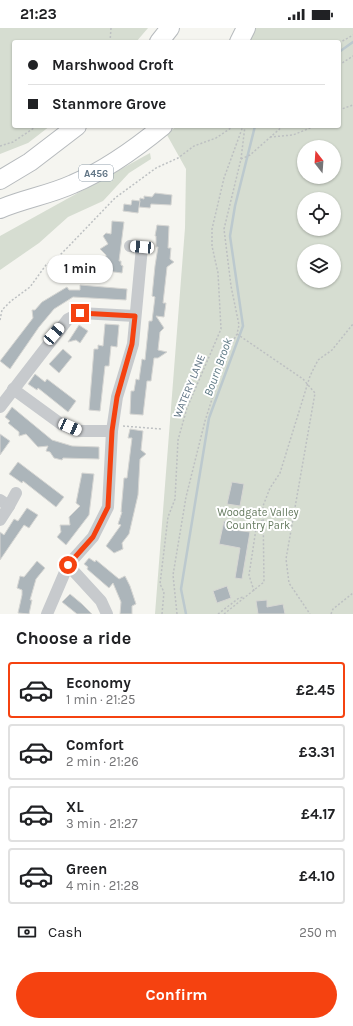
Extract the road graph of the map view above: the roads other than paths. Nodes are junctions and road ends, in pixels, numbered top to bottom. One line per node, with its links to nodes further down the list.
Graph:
1 (170, 28): 3 (highway)
2 (246, 28): 4 (highway)
3 (161, 40)
4 (240, 40)
5 (75, 128): 7 (highway)
6 (160, 128): 8 (highway, A456)
7 (0, 180)
8 (0, 209)
9 (130, 246): 10 (street)
10 (135, 316): 11 (street); 13 (street)
11 (13, 389): 12 (street); 13 (street)
12 (0, 407)
13 (113, 428): 17 (street)
14 (16, 493): 15 (street)
15 (4, 503): 16 (street)
16 (0, 520)
17 (68, 565): 18 (street); 19 (street)
18 (47, 614)
19 (107, 614)

